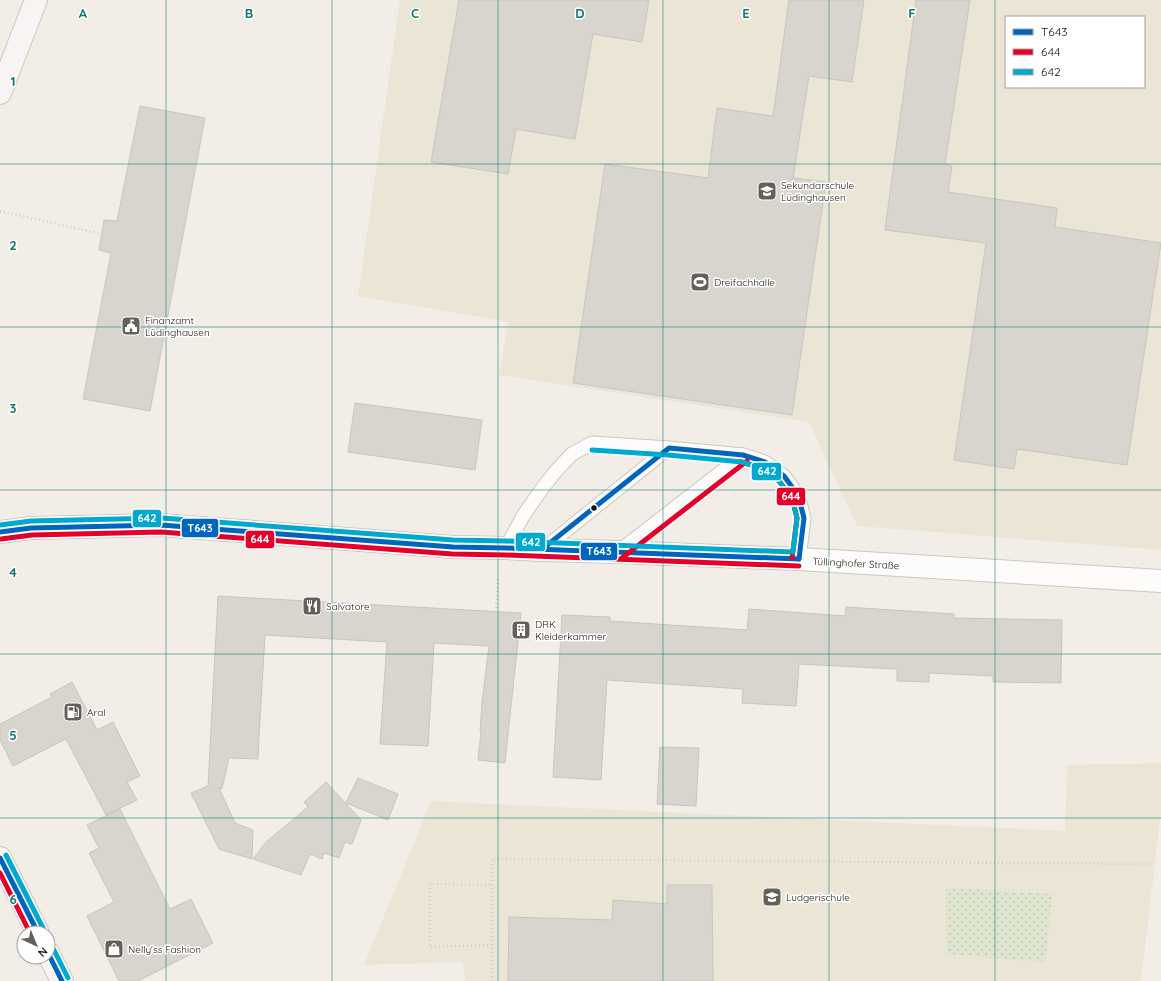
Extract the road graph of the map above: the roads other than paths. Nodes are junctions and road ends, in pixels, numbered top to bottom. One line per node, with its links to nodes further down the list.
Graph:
1 (36, 0): 2 (main road)
2 (0, 93)
3 (668, 448): 4 (lane); 6 (lane); 7 (lane)
4 (743, 454): 8 (lane); 9 (lane)
5 (0, 532): 6 (street, Tüllinghofer Straße)
6 (503, 548): 7 (street, Tüllinghofer Straße)
7 (541, 550): 8 (street, Tüllinghofer Straße)
8 (618, 552): 9 (street, Tüllinghofer Straße)
9 (799, 559): 10 (street, Tüllinghofer Straße)
10 (1161, 581)
11 (0, 858): 12 (main road)
12 (34, 925)
13 (54, 965): 14 (main road)
14 (62, 981)

